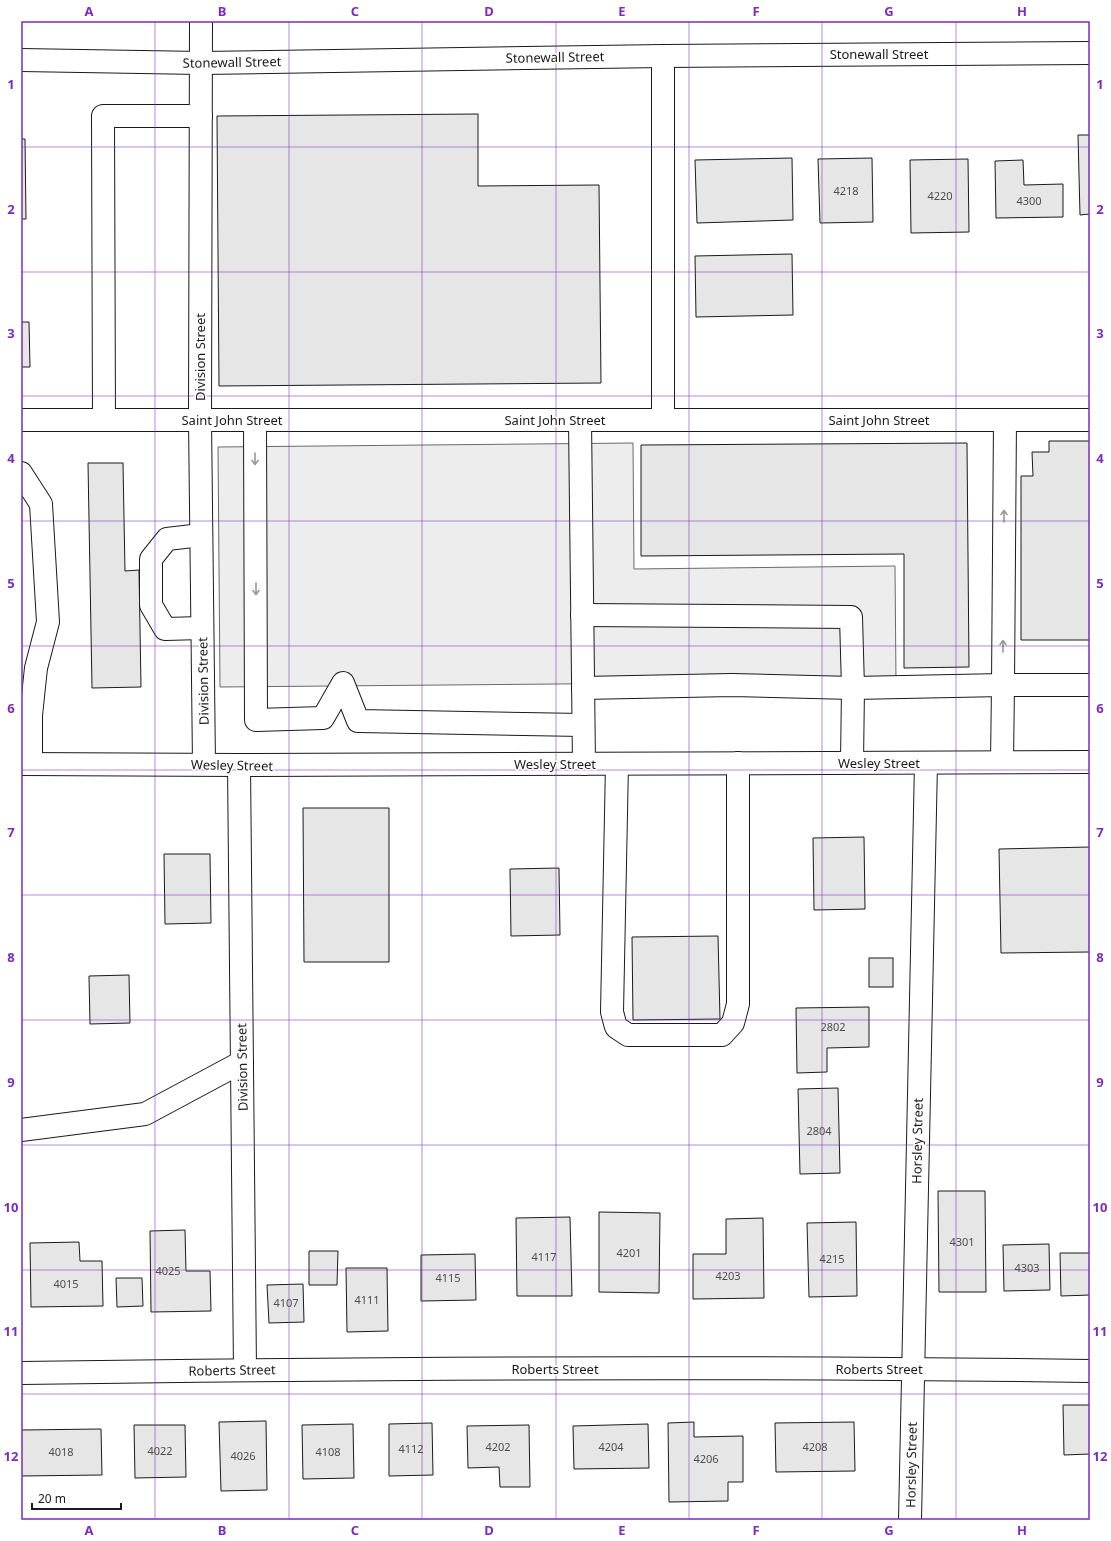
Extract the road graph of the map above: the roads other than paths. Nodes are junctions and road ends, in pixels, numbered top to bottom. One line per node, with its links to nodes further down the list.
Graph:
1 (201, 21): 5 (street, Division Street)
2 (1090, 53): 3 (street, Stonewall Street)
3 (663, 56): 5 (street, Stonewall Street); 12 (street)
4 (21, 60): 5 (street, Stonewall Street)
5 (201, 63): 6 (street, Division Street)
6 (201, 116): 8 (street); 9 (street, Division Street)
7 (21, 420): 8 (street, Saint John Street)
8 (104, 420): 9 (street, Saint John Street)
9 (200, 420): 10 (street, Saint John Street); 16 (street, Division Street)
10 (255, 420): 11 (street, Saint John Street); 24 (street, one-way to 24)
11 (580, 420): 12 (street, Saint John Street); 17 (street)
12 (663, 420): 13 (street, Saint John Street)
13 (1005, 420): 14 (street, Saint John Street); 20 (street, one-way to 13)
14 (1090, 420)
15 (21, 473): 19 (street)
16 (201, 535): 18 (street, Division Street); 18 (street)
17 (582, 615): 22 (street); 23 (street)
18 (202, 628): 30 (street, Division Street)
19 (29, 668): 29 (street)
20 (1003, 685): 21 (street); 23 (street); 25 (street)
21 (1090, 685)
22 (583, 688): 23 (street); 24 (street)
23 (853, 688): 27 (street)
24 (583, 725): 31 (street)
25 (1002, 762): 26 (street, Wesley Street); 28 (street, Wesley Street)
26 (1090, 762)
27 (852, 763): 28 (street, Wesley Street); 33 (street, Wesley Street)
28 (926, 763): 37 (street, Horsley Street)
29 (26, 764): 30 (street, Wesley Street)
30 (204, 764): 34 (street, Wesley Street)
31 (584, 764): 32 (street, Wesley Street); 34 (street, Wesley Street)
32 (617, 764): 33 (street, Wesley Street); 33 (street)
33 (738, 764)
34 (239, 765): 35 (street, Division Street)
35 (242, 1062): 36 (street); 38 (street, Division Street)
36 (21, 1130)
37 (912, 1368): 38 (street, Roberts Street); 39 (street, Roberts Street); 41 (street, Horsley Street)
38 (245, 1370): 40 (street, Roberts Street)
39 (1090, 1371)
40 (21, 1373)
41 (910, 1520)

